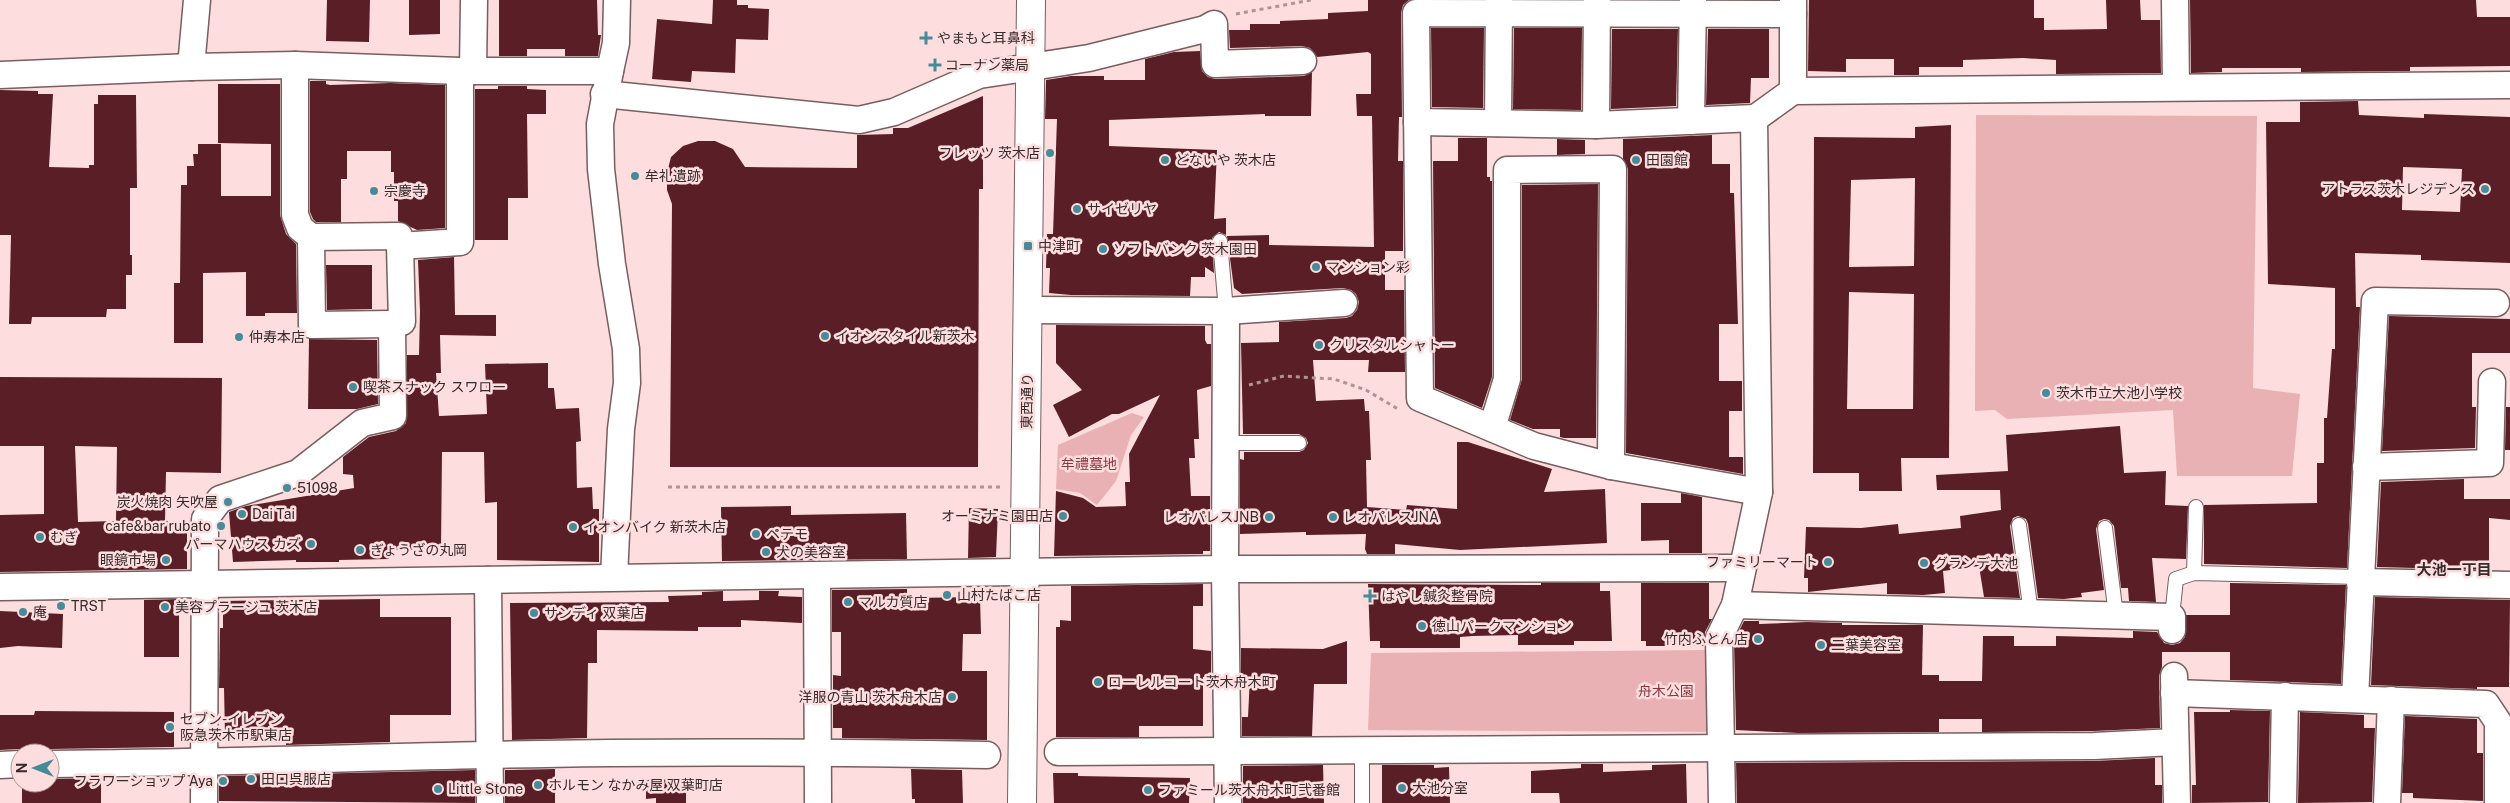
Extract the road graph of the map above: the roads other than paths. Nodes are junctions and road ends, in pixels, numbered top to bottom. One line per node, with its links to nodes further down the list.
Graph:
1 (197, 0): 13 (street)
2 (474, 0): 14 (street)
3 (617, 0): 16 (street)
4 (1031, 0): 12 (street, 東西通り)
5 (2175, 0): 18 (street)
6 (1499, 7): 7 (street); 22 (street); 23 (street)
7 (1597, 7): 8 (street); 24 (street)
8 (1693, 7): 9 (street); 21 (street)
9 (1793, 7): 19 (street)
10 (1303, 61): 12 (street)
11 (295, 65): 13 (street); 14 (street); 25 (street)
12 (1030, 65): 16 (street); 30 (street, 東西通り)
13 (191, 66): 15 (street)
14 (466, 71): 16 (street); 27 (street)
15 (0, 75)
16 (607, 83): 48 (street)
17 (2510, 85): 18 (street)
18 (2176, 86): 19 (street)
19 (1793, 91): 20 (street)
20 (1755, 118): 21 (street); 39 (street)
21 (1691, 121): 24 (street)
22 (1417, 122): 23 (street); 34 (street)
23 (1498, 123): 24 (street)
24 (1596, 125)
25 (311, 237): 27 (street); 32 (street)
26 (1220, 241): 31 (lane)
27 (400, 246): 32 (street)
28 (1344, 303): 31 (street)
29 (2496, 303): 38 (street)
30 (1028, 310): 31 (street); 45 (street, 東西通り)
31 (1226, 310): 35 (street)
32 (392, 324): 51 (street)
33 (2492, 382): 38 (street)
34 (1492, 428): 37 (street); 37 (street)
35 (1225, 443): 36 (lane); 44 (street)
36 (1299, 443)
37 (1611, 466): 39 (street)
38 (2366, 467): 50 (street)
39 (1760, 492): 43 (street)
40 (2196, 507): 46 (lane)
41 (2019, 525): 55 (lane)
42 (2105, 528): 56 (lane)
43 (1741, 568): 44 (street); 54 (street)
44 (1225, 569): 45 (street); 64 (street)
45 (1025, 573): 47 (street); 74 (street, 東西通り)
46 (2194, 573): 50 (lane); 57 (lane)
47 (817, 576): 48 (street); 65 (street)
48 (614, 577): 49 (street)
49 (488, 580): 51 (street); 67 (street)
50 (2360, 580): 52 (street); 59 (street)
51 (204, 584): 53 (street); 69 (street)
52 (2510, 585)
53 (0, 586)
54 (1735, 605): 55 (street); 62 (street)
55 (2031, 613): 56 (street)
56 (2116, 615): 57 (street)
57 (2172, 624)
58 (2285, 696): 59 (street); 61 (street); 79 (street)
59 (2355, 698): 60 (street)
60 (2390, 700): 80 (street); 81 (street)
61 (2176, 742): 62 (street); 78 (street)
62 (1720, 746): 63 (street); 77 (street)
63 (1362, 750): 64 (street); 76 (lane)
64 (1227, 751): 66 (street); 75 (street)
65 (817, 752): 67 (street); 68 (street); 73 (street)
66 (1058, 752)
67 (489, 755): 69 (street); 72 (street)
68 (987, 755)
69 (204, 763): 70 (street); 71 (street)
70 (60, 764)
71 (204, 803)
72 (490, 803)
73 (818, 803)
74 (1022, 803)
75 (1228, 803)
76 (1362, 803)
77 (1722, 803)
78 (2177, 803)
79 (2283, 803)
80 (2387, 803)
81 (2498, 803)

